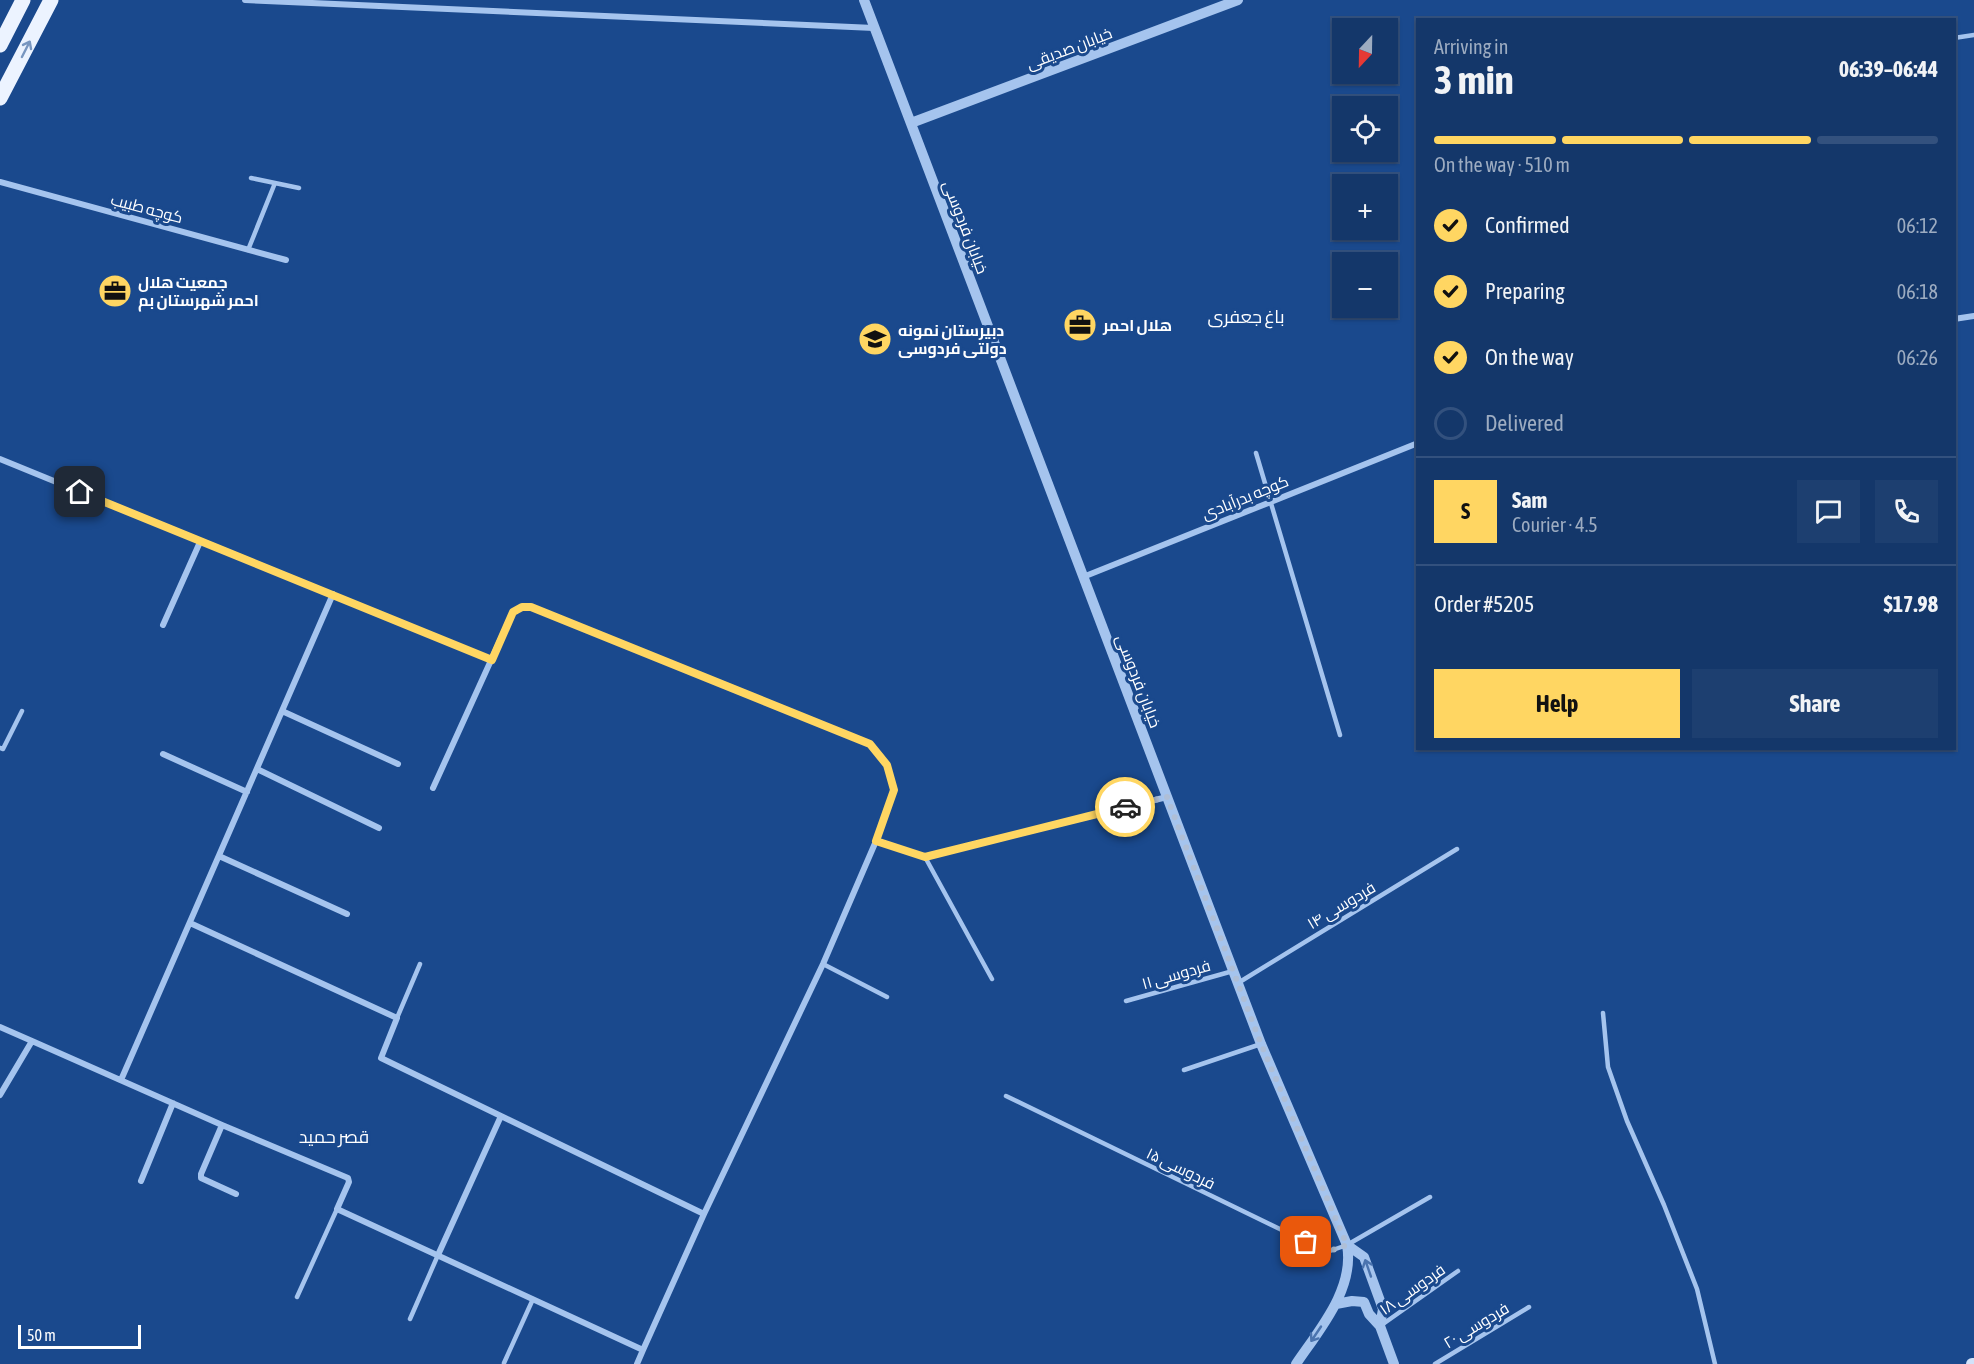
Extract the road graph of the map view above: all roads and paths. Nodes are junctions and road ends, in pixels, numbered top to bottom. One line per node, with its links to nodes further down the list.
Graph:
1 (23, 0): 9 (main road)
2 (51, 0): 10 (main road, one-way to 2)
3 (245, 0): 6 (street)
4 (864, 0): 6 (street, خیابان فردوسی)
5 (1238, 0): 11 (street, خیابان صدیقی)
6 (874, 28): 11 (street, خیابان فردوسی)
7 (1974, 35): 8 (lane)
8 (1956, 38)
9 (0, 45)
10 (0, 98)
11 (910, 123): 25 (street, خیابان فردوسی)
12 (251, 178): 14 (lane)
13 (0, 182): 16 (street, کوچه طبیب)
14 (275, 183): 15 (lane); 16 (lane)
15 (299, 188)
16 (248, 250): 17 (street, کوچه طبیب)
17 (286, 260)
18 (1974, 316): 19 (street)
19 (1956, 319)
20 (1416, 444): 23 (street, کوچه بدرآبادی)
21 (1256, 453): 23 (lane)
22 (0, 459): 24 (street)
23 (1270, 502): 25 (street, کوچه بدرآبادی); 31 (lane)
24 (200, 542): 26 (street); 27 (street)
25 (1083, 577): 38 (street, خیابان فردوسی)
26 (333, 594): 28 (street); 30 (street)
27 (162, 625)
28 (492, 660): 36 (street); 40 (street)
29 (22, 711): 32 (lane)
30 (282, 711): 34 (street); 35 (street)
31 (1340, 735)
32 (0, 748)
33 (163, 754): 37 (street)
34 (398, 764)
35 (257, 769): 37 (street); 39 (street)
36 (433, 788)
37 (247, 792): 42 (street)
38 (1167, 797): 43 (street); 48 (street, خیابان فردوسی)
39 (379, 828)
40 (876, 841): 43 (street); 46 (street)
41 (1457, 849): 50 (lane, فردوسی ۱۴)
42 (219, 856): 44 (street); 45 (street)
43 (925, 857): 49 (lane)
44 (347, 914)
45 (190, 923): 54 (street); 59 (street)
46 (823, 963): 51 (lane); 69 (street)
47 (420, 964): 54 (lane)
48 (1233, 971): 50 (street, خیابان فردوسی); 52 (lane, فردوسی ۱۱)
49 (992, 979)
50 (1238, 983): 57 (street, خیابان فردوسی)
51 (886, 997)
52 (1126, 1001)
53 (1603, 1013): 85 (lane)
54 (398, 1018): 63 (street)
55 (0, 1027): 56 (street)
56 (32, 1041): 59 (street); 60 (street)
57 (1261, 1044): 58 (lane); 70 (street, خیابان فردوسی)
58 (1184, 1070)
59 (121, 1080): 62 (street)
60 (0, 1095)
61 (1006, 1096): 70 (lane, فردوسی ۱۵)
62 (173, 1103): 64 (street); 65 (street)
63 (501, 1116): 69 (street); 71 (street)
64 (222, 1125): 66 (street); 68 (street)
65 (141, 1181)
66 (236, 1194)
67 (1430, 1197): 70 (lane)
68 (337, 1209): 71 (street); 73 (lane)
69 (704, 1214): 79 (street)
70 (1347, 1245): 75 (street); 78 (street, خیابان فردوسی, one-way to 70)
71 (438, 1255): 74 (street); 77 (lane)
72 (1458, 1271): 78 (lane, فردوسی ۱۸)
73 (297, 1297)
74 (533, 1299): 79 (street); 80 (lane)
75 (1336, 1304): 78 (street); 82 (street, one-way to 82)
76 (1529, 1307): 84 (lane, فردوسی ۲۰)
77 (410, 1319)
78 (1380, 1326): 83 (street, خیابان فردوسی)
79 (643, 1350): 81 (street)
80 (504, 1364)
81 (637, 1364)
82 (1296, 1364)
83 (1394, 1364)
84 (1435, 1364)
85 (1715, 1364)

